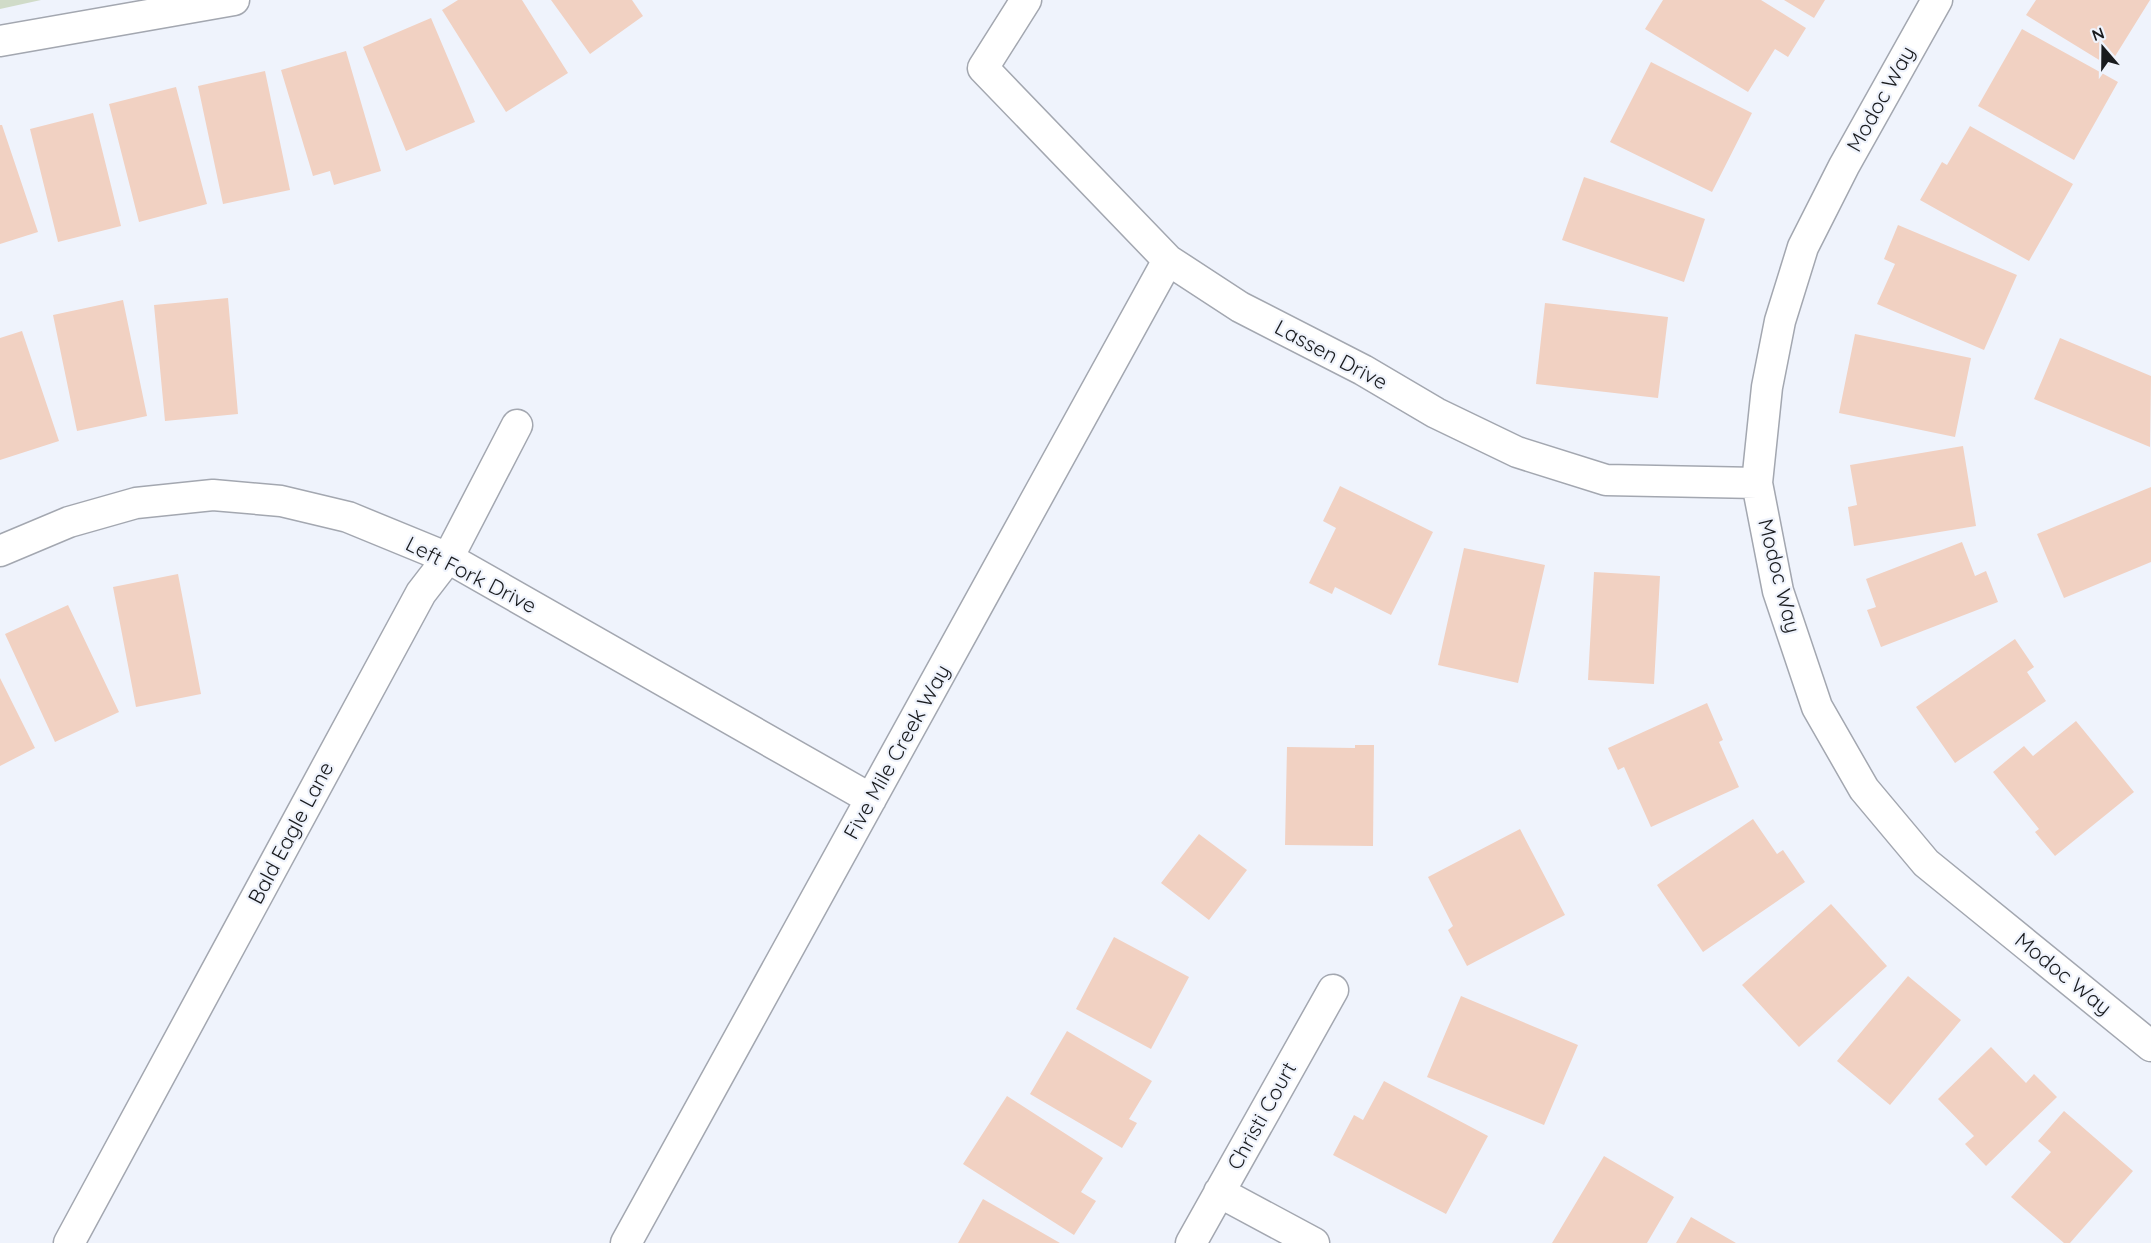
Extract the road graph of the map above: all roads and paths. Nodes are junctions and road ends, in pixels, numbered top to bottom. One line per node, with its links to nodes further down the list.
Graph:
1 (234, 0): 4 (street)
2 (1026, 0): 5 (street, Lassen Drive)
3 (1937, 0): 7 (street, Modoc Way)
4 (0, 41)
5 (1168, 260): 7 (street, Lassen Drive); 10 (street, Five Mile Creek Way)
6 (517, 425): 9 (street, Bald Eagle Lane)
7 (1757, 483): 12 (street, Modoc Way)
8 (0, 551): 9 (street, Left Fork Drive)
9 (448, 558): 10 (street, Left Fork Drive); 14 (street, Bald Eagle Lane)
10 (871, 799): 15 (street, Five Mile Creek Way)
11 (1333, 990): 13 (street, Christi Court)
12 (2151, 1046)
13 (1219, 1192): 16 (street, Christi Court); 17 (street)
14 (69, 1243)
15 (626, 1243)
16 (1191, 1243)
17 (1314, 1243)

